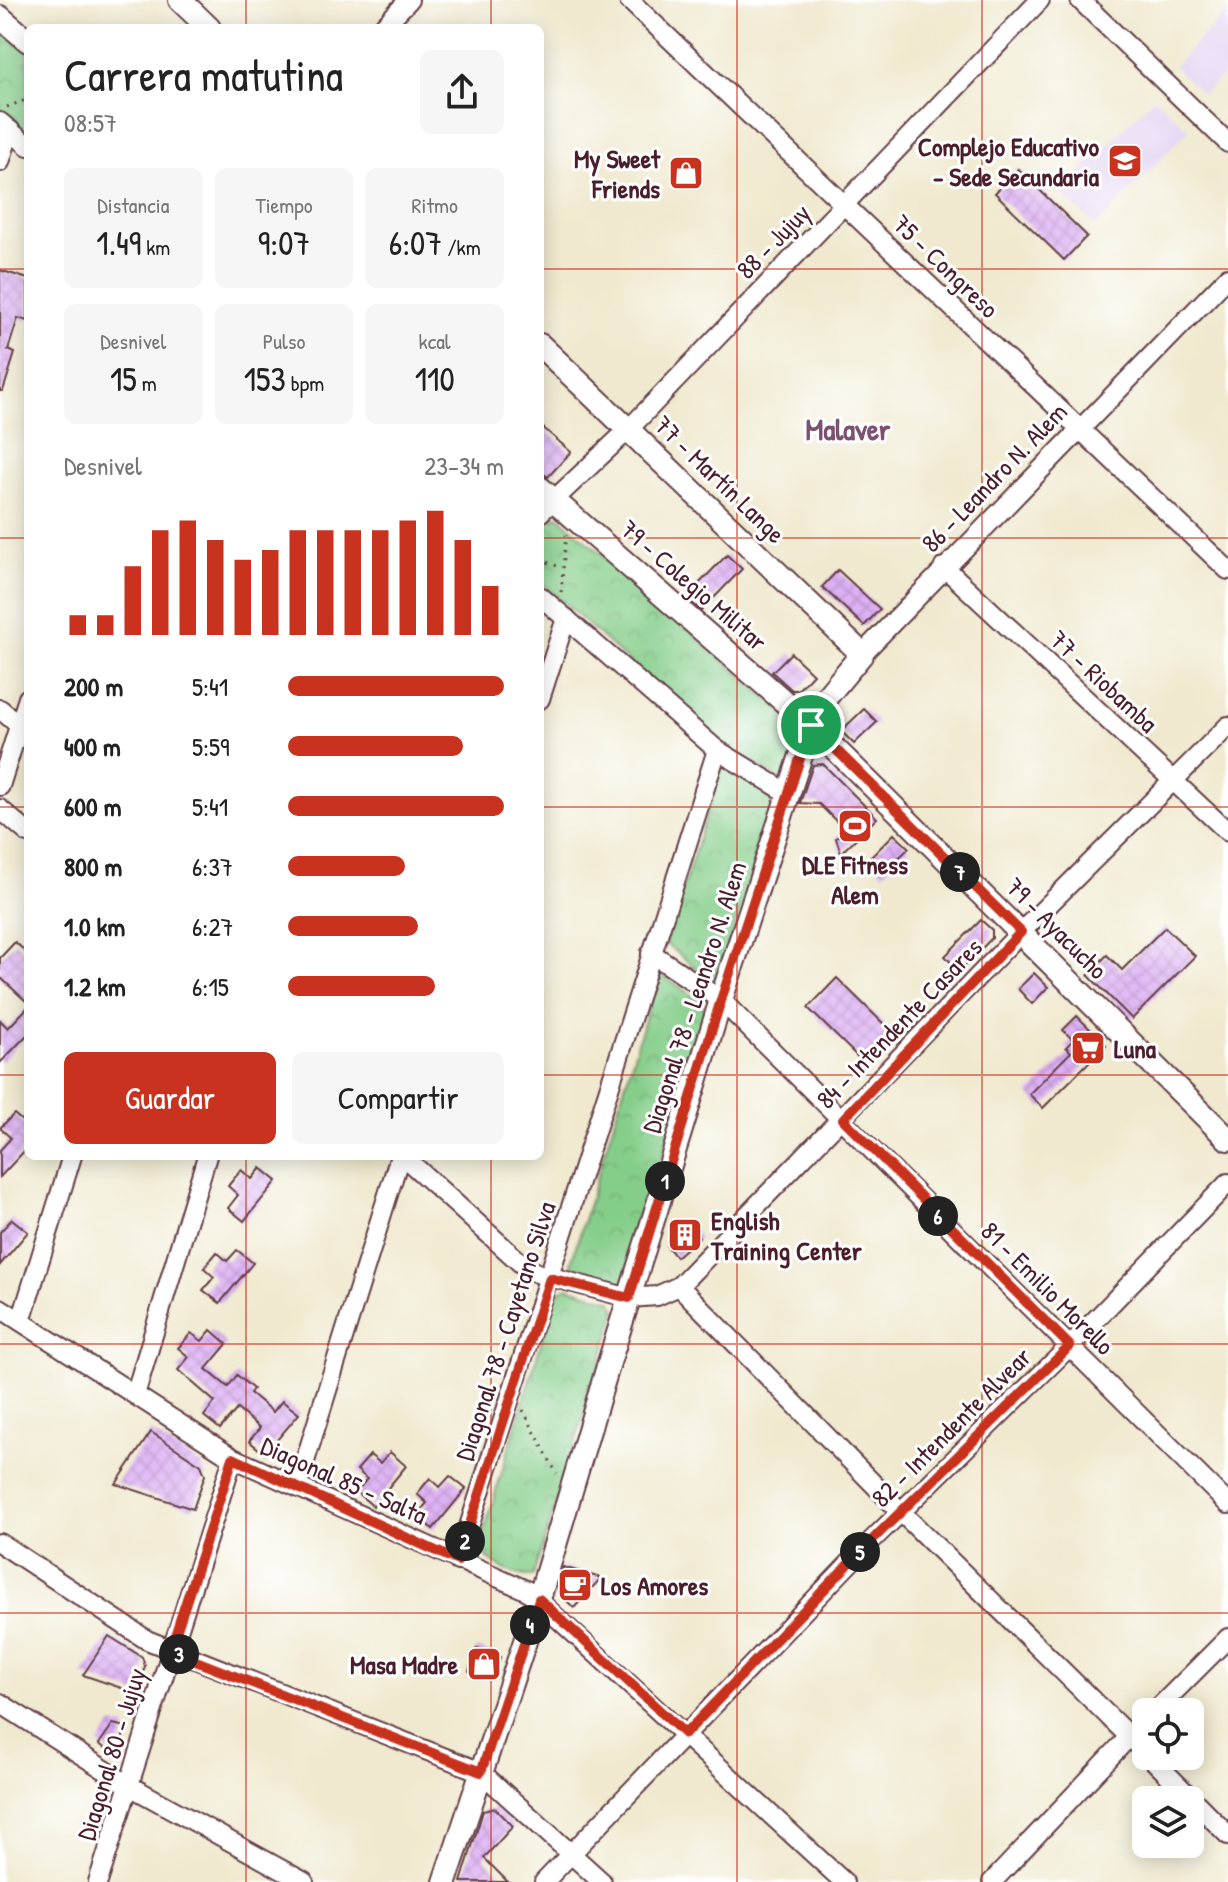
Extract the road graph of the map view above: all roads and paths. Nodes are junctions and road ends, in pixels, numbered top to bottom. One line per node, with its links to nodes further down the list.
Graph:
1 (180, 0): 7 (street)
2 (409, 0): 8 (street)
3 (629, 0): 16 (street, 75 - Congreso)
4 (1040, 0): 16 (street, 88 - Jujuy)
5 (1080, 0): 14 (street)
6 (0, 17): 9 (street)
7 (205, 24)
8 (386, 24)
9 (24, 38)
10 (24, 101): 11 (path)
11 (0, 110)
12 (5, 126): 13 (street); 15 (street)
13 (24, 143)
14 (1228, 143)
15 (0, 162)
16 (844, 204): 19 (street, 75 - Congreso); 20 (street, 88 - Jujuy)
17 (1228, 277): 19 (street, 86 - Leandro N. Alem)
18 (544, 349): 20 (street, 77 - Martín Lange)
19 (1080, 428): 23 (street, 86 - Leandro N. Alem); 25 (street, 75 - Congreso)
20 (628, 430): 21 (street, 88 - Jujuy); 27 (street, 77 - Martín Lange)
21 (550, 503): 24 (path); 32 (street, 79 - Colegio Militar)
22 (544, 561): 24 (path)
23 (944, 567): 27 (street, 86 - Leandro N. Alem); 35 (street, 77 - Riobamba)
24 (562, 568): 26 (path)
25 (1228, 570)
26 (553, 607): 28 (street); 34 (street)
27 (862, 654): 32 (street, 86 - Leandro N. Alem)
28 (544, 671)
29 (0, 709): 31 (street)
30 (24, 710): 31 (street)
31 (19, 725): 36 (street)
32 (811, 725): 37 (street, Diagonal 78 - Leandro N. Alem); 41 (street, 79 - Ayacucho)
33 (1228, 726): 35 (street, 84 - Intendente Casares)
34 (717, 750): 37 (street); 42 (street, Diagonal 78 - Cayetano Silva)
35 (1173, 780): 40 (street, 77 - Riobamba); 41 (street, 84 - Intendente Casares)
36 (0, 786)
37 (788, 793): 43 (street, Diagonal 78 - Leandro N. Alem)
38 (0, 809): 39 (street)
39 (24, 830)
40 (1228, 832)
41 (1021, 932): 44 (street, 84 - Intendente Casares); 45 (street, 79 - Ayacucho)
42 (651, 953): 43 (street, 81 - Emilio Morello); 51 (street, Diagonal 78 - Cayetano Silva)
43 (721, 1000): 44 (street, 81 - Emilio Morello); 53 (street, Diagonal 78 - Leandro N. Alem)
44 (843, 1119): 52 (street, 84 - Intendente Casares); 56 (street, 81 - Emilio Morello)
45 (1228, 1139)
46 (71, 1160): 55 (street)
47 (206, 1160): 58 (street)
48 (400, 1160): 60 (street)
49 (405, 1160): 51 (street)
50 (1228, 1183): 56 (street, 82 - Intendente Alvear)
51 (550, 1278): 53 (street); 57 (street, Diagonal 78 - Cayetano Silva)
52 (679, 1286): 53 (street, 84 - Intendente Casares); 63 (street)
53 (629, 1298): 61 (street, Diagonal 78 - Leandro N. Alem)
54 (0, 1308): 55 (street, Diagonal 85 - Salta)
55 (21, 1321): 58 (street, Diagonal 85 - Salta)
56 (1070, 1346): 62 (street, 81 - Emilio Morello); 63 (street, 82 - Intendente Alvear)
57 (514, 1392): 61 (path); 65 (street, Diagonal 78 - Cayetano Silva)
58 (135, 1395): 59 (street, Diagonal 85 - Salta)
59 (233, 1458): 60 (street, Diagonal 85 - Salta); 68 (street, Diagonal 80 - Jujuy)
60 (297, 1487): 65 (street, Diagonal 85 - Salta)
61 (568, 1495): 66 (street, Diagonal 78 - Leandro N. Alem)
62 (1228, 1504)
63 (902, 1513): 72 (street, 82 - Intendente Alvear); 73 (street)
64 (0, 1543): 68 (street)
65 (458, 1561): 66 (street, Diagonal 85 - Salta)
66 (539, 1599): 72 (street, Diagonal 85 - Salta); 76 (street, Diagonal 78 - Leandro N. Alem)
67 (1228, 1638): 69 (street)
68 (170, 1651): 76 (street); 77 (street, Diagonal 80 - Jujuy)
69 (1168, 1698)
70 (0, 1703): 77 (street)
71 (1132, 1733): 73 (street)
72 (685, 1734): 79 (street, 82 - Intendente Alvear); 85 (street, Diagonal 85 - Salta)
73 (1129, 1736): 74 (street); 86 (street)
74 (1132, 1739)
75 (1162, 1770): 78 (street)
76 (481, 1772): 79 (street); 82 (street, Diagonal 78 - Leandro N. Alem)
77 (130, 1786): 80 (street, Diagonal 80 - Jujuy); 81 (street)
78 (1228, 1835)
79 (572, 1854): 83 (street, 82 - Intendente Alvear); 84 (street)
80 (98, 1882)
81 (304, 1882)
82 (445, 1882)
83 (544, 1882)
84 (602, 1882)
85 (844, 1882)
86 (992, 1882)

